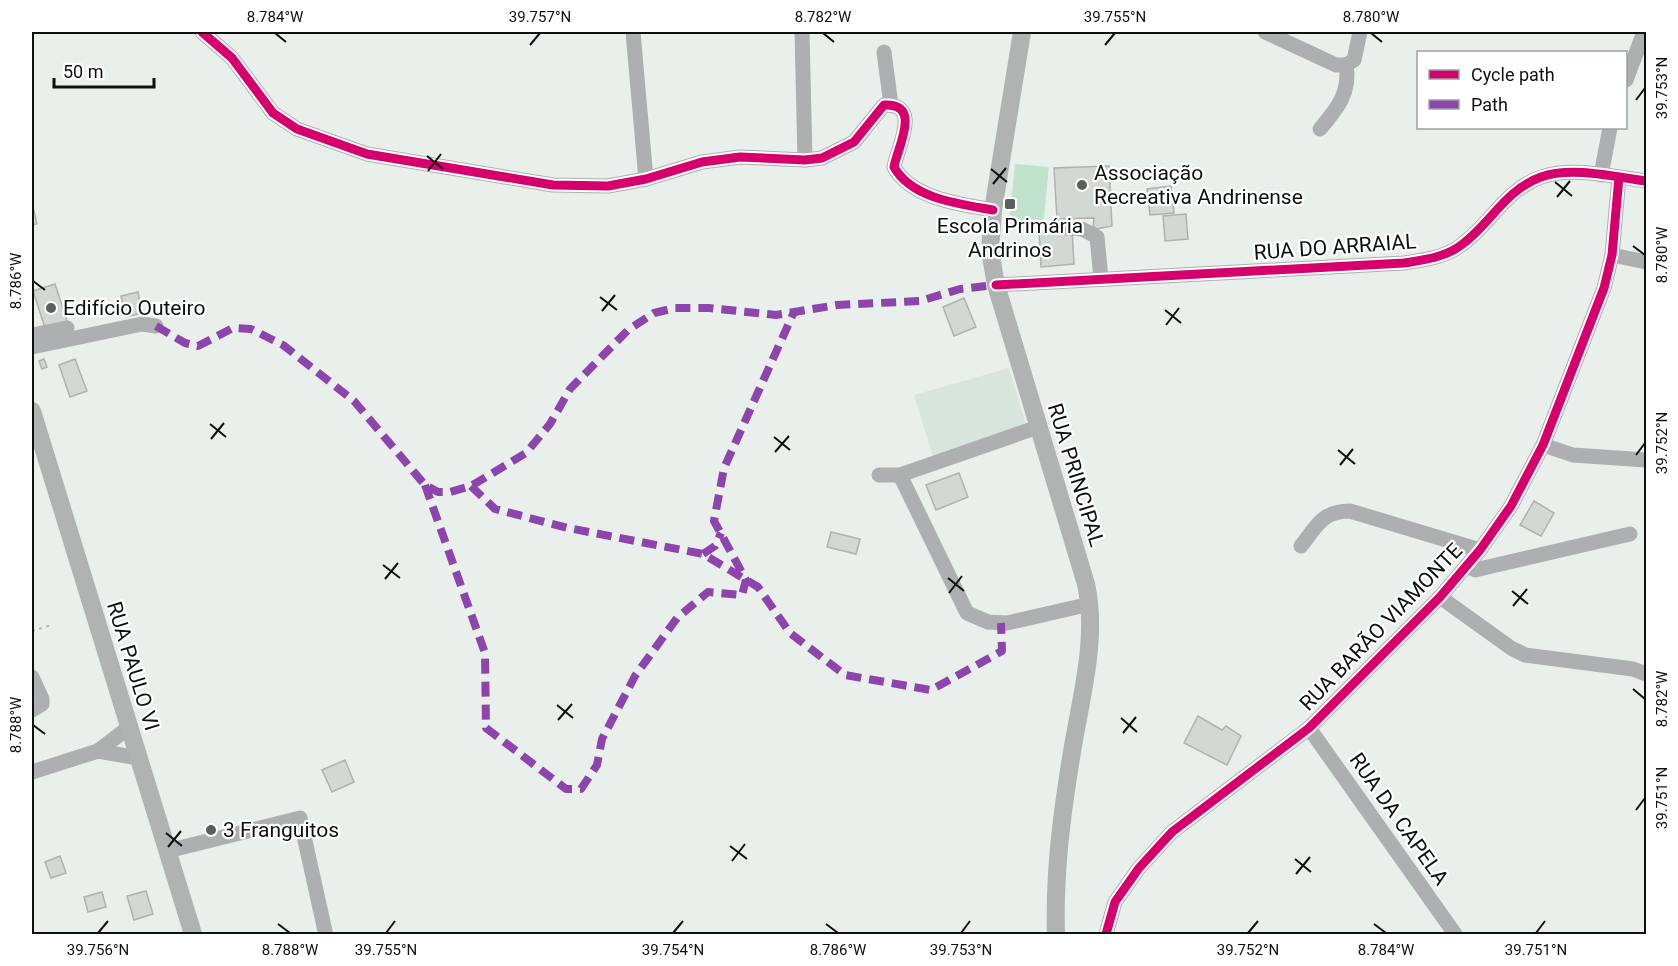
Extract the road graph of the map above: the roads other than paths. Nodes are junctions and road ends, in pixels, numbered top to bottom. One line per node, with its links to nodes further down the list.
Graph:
1 (202, 32): 17 (street)
2 (633, 32): 17 (street)
3 (802, 32): 14 (street)
4 (1022, 32): 19 (main road, RUA PRINCIPAL)
5 (1265, 32): 9 (street)
6 (1360, 32): 9 (street)
7 (1644, 32): 10 (street)
8 (884, 52): 11 (street)
9 (1346, 64): 12 (street)
10 (1627, 77)
11 (891, 105): 14 (street); 19 (street)
12 (1320, 129)
13 (1611, 129): 15 (street)
14 (805, 160): 17 (street)
15 (1601, 175): 16 (street, RUA DO ARRAIAL); 23 (street, RUA DO ARRAIAL)
16 (1619, 177): 18 (street, RUA DO ARRAIAL); 21 (street, RUA BARÃO VIAMONTE)
17 (646, 179)
18 (1647, 181)
19 (993, 210): 24 (main road, RUA PRINCIPAL)
20 (1055, 227): 23 (street)
21 (1612, 255): 22 (street); 32 (street, RUA BARÃO VIAMONTE)
22 (1647, 262)
23 (1101, 279): 24 (street, RUA DO ARRAIAL)
24 (996, 285): 30 (main road, RUA PRINCIPAL)
25 (156, 326): 28 (street)
26 (73, 327): 27 (street)
27 (32, 335)
28 (32, 347)
29 (32, 411): 31 (main road, RUA PAULO VI)
30 (1038, 427): 35 (street); 41 (main road, RUA PRINCIPAL)
31 (34, 430): 45 (main road, RUA PAULO VI)
32 (1543, 446): 33 (street); 38 (street, RUA BARÃO VIAMONTE)
33 (1647, 460)
34 (879, 474): 35 (street)
35 (900, 475): 41 (street)
36 (1630, 534): 39 (street)
37 (1301, 546): 38 (street)
38 (1480, 550): 39 (street, RUA BARÃO VIAMONTE)
39 (1467, 565): 40 (street, RUA BARÃO VIAMONTE)
40 (1440, 597): 42 (street); 46 (street, RUA BARÃO VIAMONTE)
41 (1090, 604): 53 (main road, RUA PRINCIPAL)
42 (1647, 674)
43 (32, 677): 44 (street)
44 (32, 710)
45 (128, 728): 47 (street); 48 (main road, RUA PAULO VI)
46 (1309, 728): 54 (street, RUA BARÃO VIAMONTE); 55 (street, RUA DA CAPELA)
47 (98, 751): 48 (street); 49 (street)
48 (138, 758): 50 (main road, RUA PAULO VI)
49 (32, 772)
50 (167, 851): 51 (street); 52 (main road, RUA PAULO VI)
51 (324, 931)
52 (193, 934)
53 (1056, 934)
54 (1106, 934)
55 (1455, 934)

